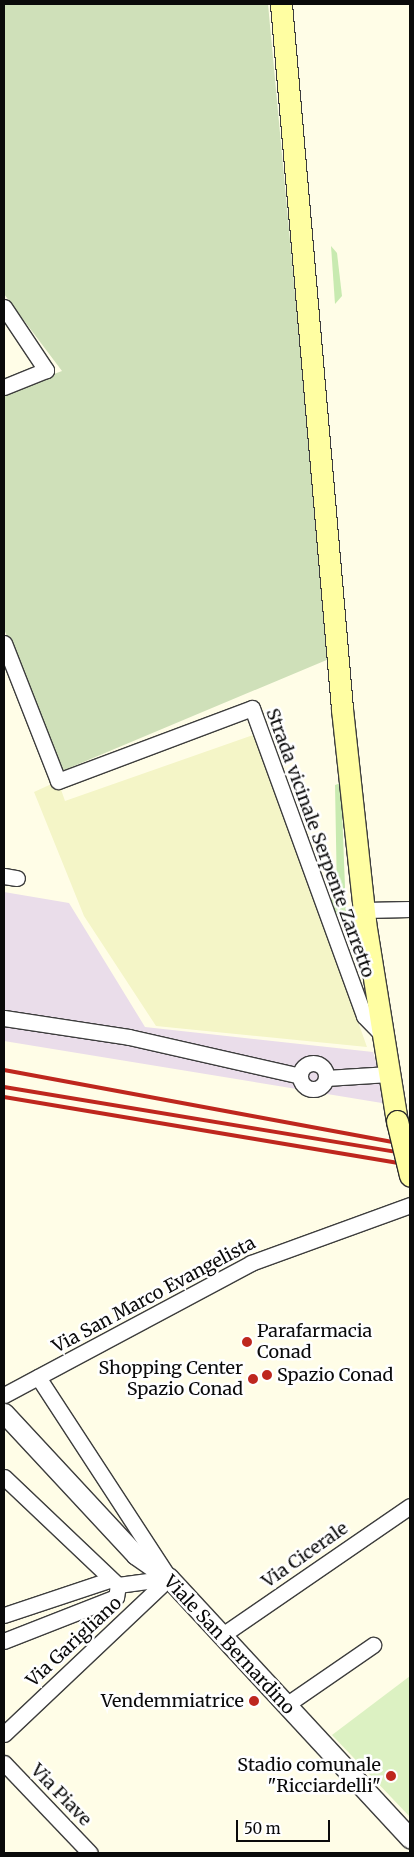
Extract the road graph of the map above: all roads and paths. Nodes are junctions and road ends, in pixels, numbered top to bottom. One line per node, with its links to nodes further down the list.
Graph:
1 (281, 4): 6 (main road)
2 (4, 307): 3 (street)
3 (4, 387)
4 (4, 643): 8 (street, Strada vicinale Serpente Zarretto)
5 (410, 909): 6 (street)
6 (364, 910): 8 (main road)
7 (4, 1018): 9 (street)
8 (383, 1036): 9 (main road)
9 (389, 1074): 10 (main road, bridge)
10 (410, 1175)
11 (410, 1205): 12 (street, Via San Marco Evangelista)
12 (38, 1377): 13 (street, Via San Marco Evangelista); 17 (street)
13 (4, 1395)
14 (4, 1412): 17 (street, Viale San Bernardino)
15 (4, 1477): 18 (street)
16 (410, 1506): 20 (street, Via Cicerale)
17 (169, 1578): 18 (street); 20 (street, Viale San Bernardino); 24 (street, Via Garigliano)
18 (113, 1582): 19 (street); 21 (street)
19 (4, 1615)
20 (221, 1636): 23 (street, Viale San Bernardino)
21 (4, 1640)
22 (373, 1645): 23 (street)
23 (286, 1705): 26 (street, Viale San Bernardino)
24 (5, 1730)
25 (4, 1762): 27 (street, Via Piave)
26 (410, 1838)
27 (90, 1853)

